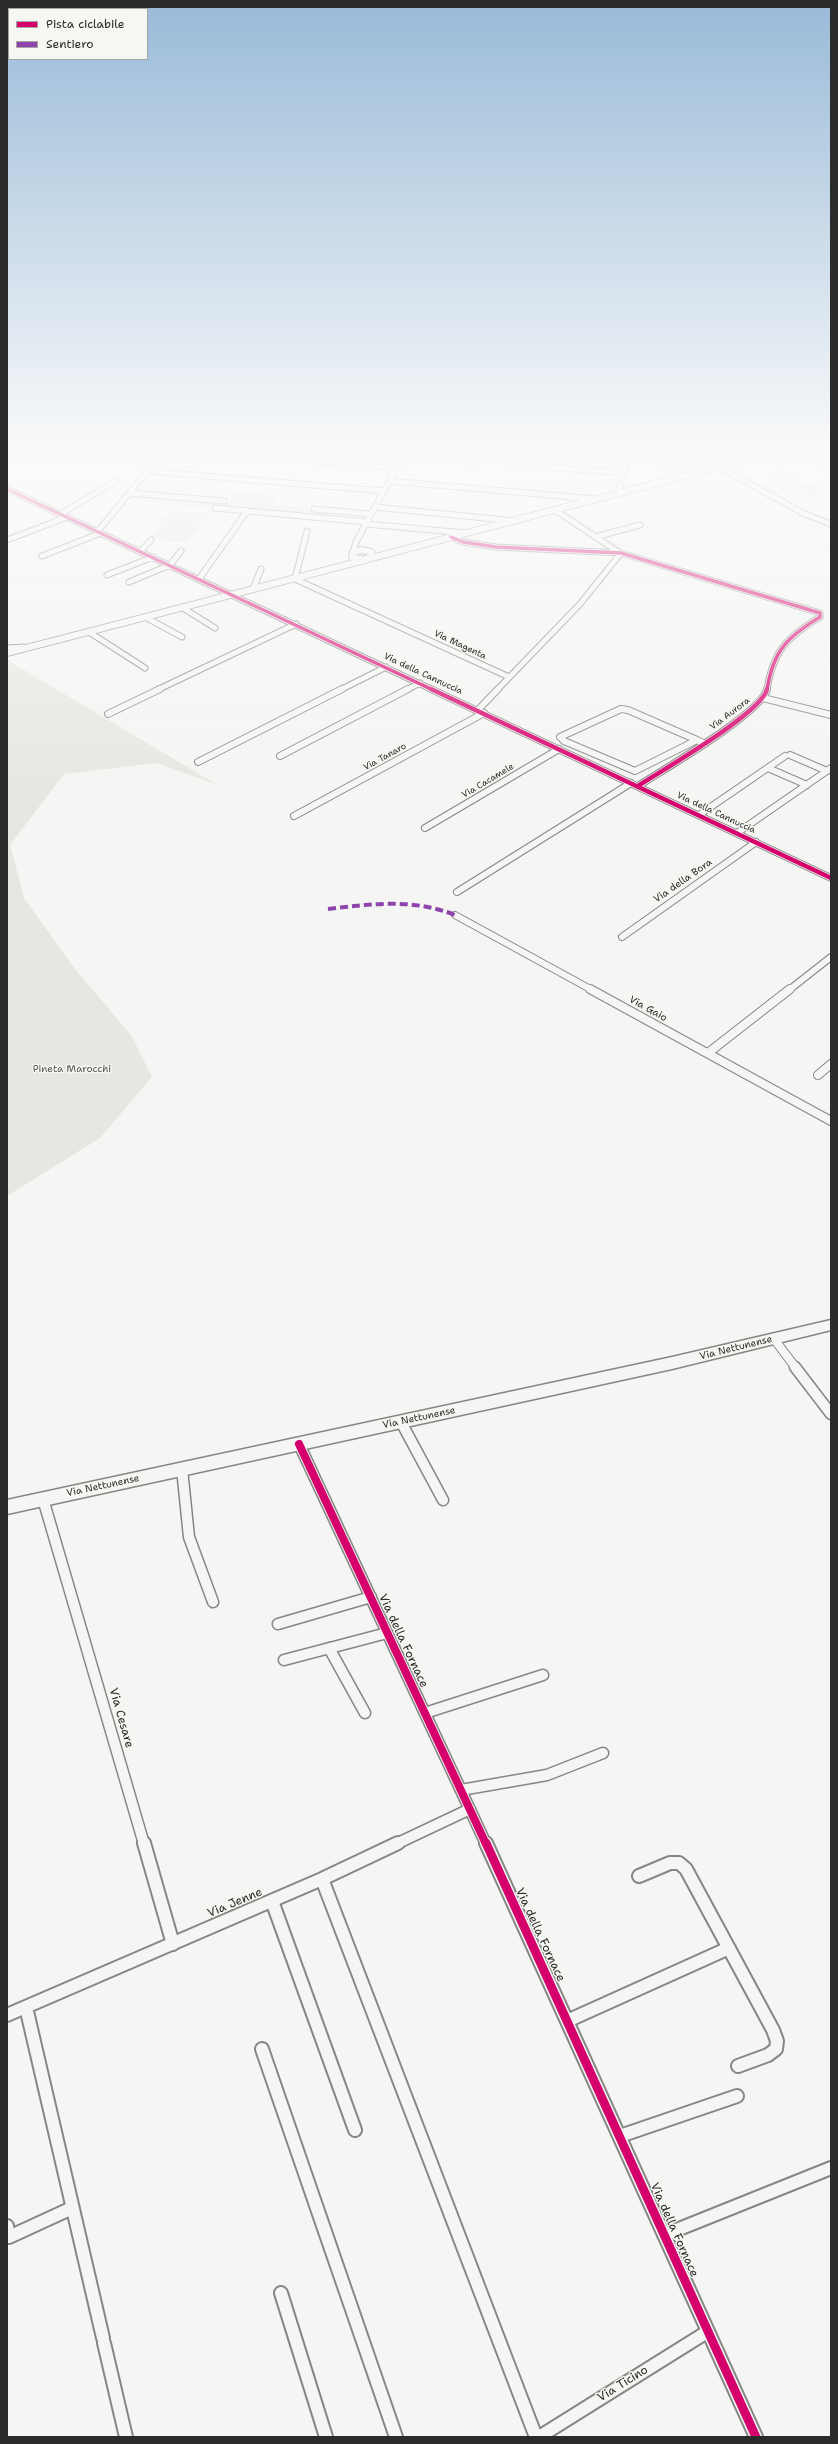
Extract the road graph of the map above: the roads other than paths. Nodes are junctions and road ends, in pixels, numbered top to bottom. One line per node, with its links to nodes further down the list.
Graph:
1 (130, 566): 11 (street)
2 (168, 566): 14 (street)
3 (172, 566): 12 (street, Via della Cannuccia)
4 (208, 566): 12 (street)
5 (298, 566): 13 (street)
6 (339, 566): 9 (street)
7 (611, 566): 28 (street)
8 (665, 566): 30 (street, Via Aurora)
9 (335, 567): 13 (street)
10 (261, 569): 15 (street)
11 (107, 575)
12 (199, 579): 16 (street, Via della Cannuccia)
13 (295, 579): 15 (street); 28 (street, Via Magenta)
14 (130, 582)
15 (253, 589): 16 (street)
16 (233, 594): 17 (street); 19 (street, Via della Cannuccia)
17 (183, 608): 18 (street); 20 (street)
18 (146, 617): 21 (street); 22 (street)
19 (296, 624): 26 (street, Via della Cannuccia); 32 (street)
20 (215, 628)
21 (89, 632): 23 (street); 27 (street)
22 (182, 637)
23 (35, 646): 24 (street); 25 (street)
24 (7, 648)
25 (7, 653)
26 (386, 667): 29 (street, Via della Cannuccia); 38 (street)
27 (145, 668)
28 (509, 677): 31 (street)
29 (420, 683): 31 (street, Via della Cannuccia); 37 (street)
30 (763, 698): 33 (street); 35 (street, Via Aurora)
31 (481, 711): 36 (street, Via della Cannuccia); 45 (street, Via Tanaro)
32 (108, 714)
33 (831, 715)
34 (697, 740): 34 (street); 35 (street)
35 (705, 744): 43 (street, Via Aurora)
36 (559, 749): 41 (street, Via della Cannuccia); 46 (street, Via Cacamele)
37 (280, 756)
38 (198, 762)
39 (768, 768): 40 (street); 42 (street); 44 (street)
40 (829, 769): 42 (street)
41 (631, 783): 43 (street, Via della Cannuccia); 50 (street)
42 (807, 785): 47 (street)
43 (638, 786): 44 (street, Via della Cannuccia)
44 (699, 815): 47 (street, Via della Cannuccia)
45 (294, 816)
46 (425, 828)
47 (737, 833): 48 (street, Via della Cannuccia)
48 (756, 842): 49 (street, Via della Cannuccia); 52 (street, Via della Bora)
49 (831, 878)
50 (457, 892)
51 (455, 915): 54 (street, Via Gaio)
52 (622, 937)
53 (831, 957): 54 (street)
54 (708, 1053): 57 (street, Via Gaio)
55 (831, 1064): 56 (street)
56 (818, 1075)
57 (831, 1121)
58 (831, 1325): 59 (main road, Via Nettunense)
59 (774, 1339): 60 (street); 61 (main road, Via Nettunense)
60 (831, 1414)
61 (401, 1422): 62 (main road, Via Nettunense); 65 (street)
62 (299, 1444): 63 (main road, Via Nettunense); 67 (street, Via della Fornace)
63 (182, 1469): 64 (main road, Via Nettunense); 68 (street)
64 (43, 1499): 66 (main road, Via Nettunense); 82 (street, Via Cesare)
65 (443, 1500)
66 (7, 1507)
67 (371, 1597): 69 (street); 70 (street, Via della Fornace)
68 (212, 1602)
69 (278, 1624)
70 (388, 1633): 71 (street); 75 (street, Via della Fornace)
71 (329, 1648): 72 (street); 74 (street)
72 (284, 1660)
73 (543, 1675): 75 (street)
74 (365, 1713)
75 (425, 1713): 77 (street, Via della Fornace)
76 (603, 1753): 77 (street)
77 (460, 1790): 78 (street, Via della Fornace)
78 (470, 1809): 80 (street, Via Jenne); 86 (street, Via della Fornace)
79 (639, 1876): 83 (street)
80 (322, 1879): 81 (street, Via Jenne); 101 (street)
81 (272, 1901): 82 (street, Via Jenne); 90 (street)
82 (173, 1944): 84 (street, Via Jenne)
83 (729, 1948): 86 (street); 88 (street)
84 (26, 2007): 85 (street, Via Jenne); 93 (street)
85 (7, 2015)
86 (567, 2021): 91 (street, Via della Fornace)
87 (262, 2049): 100 (street)
88 (738, 2066)
89 (736, 2096): 91 (street)
90 (355, 2130)
91 (620, 2136): 95 (street, Via della Fornace)
92 (831, 2168): 95 (street)
93 (72, 2208): 94 (street); 98 (street)
94 (7, 2226)
95 (664, 2235): 97 (street, Via della Fornace)
96 (281, 2293): 99 (street)
97 (707, 2332): 102 (street, Via Ticino); 103 (street, Via della Fornace)
98 (126, 2437)
99 (326, 2437)
100 (396, 2437)
101 (536, 2437)
102 (539, 2437)
103 (756, 2437)

